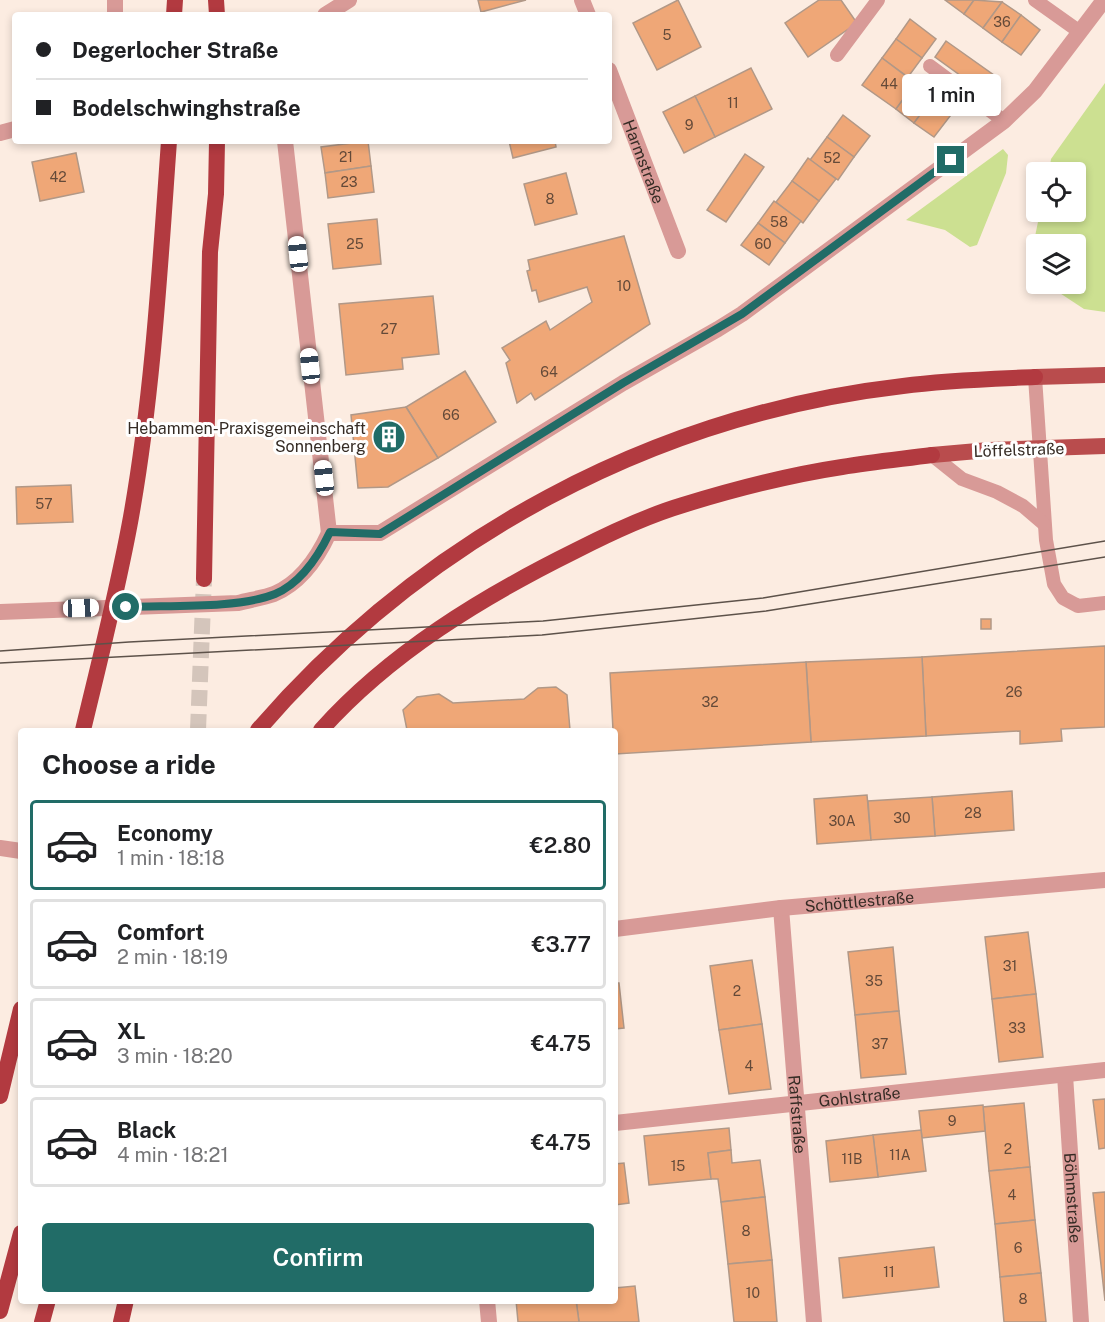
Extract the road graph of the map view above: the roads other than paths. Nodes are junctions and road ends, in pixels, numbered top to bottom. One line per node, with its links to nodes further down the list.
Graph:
1 (349, 0): 5 (street)
2 (878, 0): 7 (lane)
3 (1035, 0): 6 (lane)
4 (1104, 0): 6 (street)
5 (330, 12)
6 (1080, 32): 10 (street)
7 (837, 55)
8 (930, 66): 10 (lane)
9 (612, 78): 14 (street, Harmstraße)
10 (1004, 122): 21 (street)
11 (169, 144): 25 (highway)
12 (217, 144): 22 (highway)
13 (285, 144): 21 (street)
14 (678, 251)
15 (1105, 375): 16 (main road)
16 (1035, 377): 18 (lane); 26 (highway)
17 (1105, 446): 18 (main road, Löffelstraße)
18 (1041, 449): 19 (main road, Löffelstraße); 20 (lane)
19 (932, 455): 20 (lane); 27 (highway)
20 (1044, 524): 23 (lane)
21 (330, 532): 24 (street)
22 (204, 579)
23 (1105, 603)
24 (0, 612)
25 (83, 728)
26 (260, 728)
27 (323, 728)
28 (1105, 880): 29 (street, Schöttlestraße)
29 (781, 908): 30 (street, Schöttlestraße); 35 (street, Raffstraße)
30 (618, 929)
31 (18, 1021): 34 (highway)
32 (1105, 1070): 33 (street, Gohlstraße)
33 (1065, 1075): 35 (street, Gohlstraße); 46 (street, Böhmstraße)
34 (0, 1096)
35 (798, 1102): 36 (street, Gohlstraße); 45 (street, Raffstraße)
36 (618, 1123)
37 (18, 1244): 41 (highway)
38 (47, 1304): 42 (highway)
39 (125, 1304): 43 (highway)
40 (487, 1304): 44 (street)
41 (0, 1311)
42 (42, 1322)
43 (121, 1322)
44 (489, 1322)
45 (814, 1322)
46 (1081, 1322)

